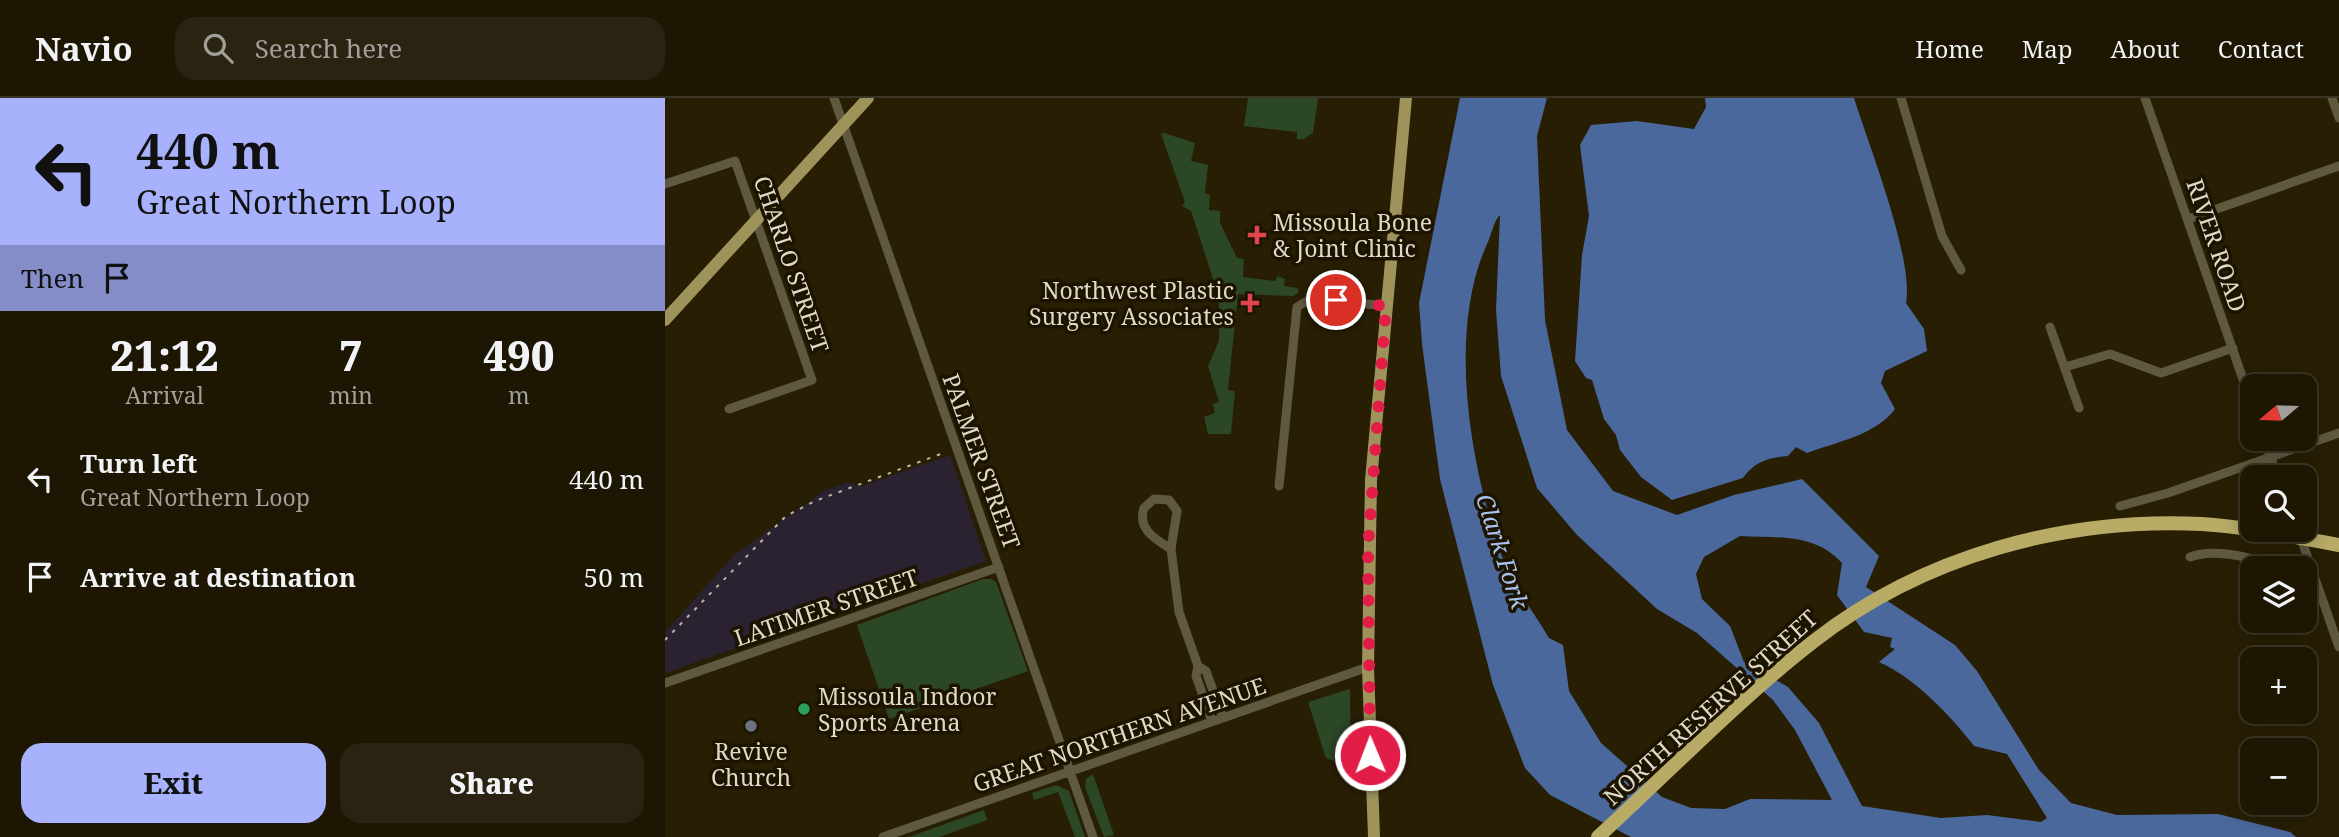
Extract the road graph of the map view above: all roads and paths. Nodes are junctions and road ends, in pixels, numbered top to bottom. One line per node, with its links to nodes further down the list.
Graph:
1 (834, 98): 8 (street, PALMER STREET)
2 (868, 98): 8 (main road)
3 (1406, 98): 14 (main road)
4 (1901, 98): 13 (street)
5 (2145, 98): 11 (street, RIVER ROAD)
6 (2332, 98): 7 (street)
7 (2339, 118)
8 (844, 124): 12 (main road); 34 (street, PALMER STREET)
9 (2339, 166): 11 (street)
10 (665, 184): 12 (street, CHARLO STREET)
11 (2188, 219): 17 (street, RIVER ROAD)
12 (756, 222): 15 (main road); 21 (street, CHARLO STREET)
13 (1961, 270)
14 (1386, 306): 26 (street); 38 (main road)
15 (665, 320)
16 (2050, 327): 18 (street)
17 (2233, 348): 18 (street); 19 (street, RIVER ROAD)
18 (2065, 367): 20 (street)
19 (2242, 374)
20 (2079, 408)
21 (729, 409)
22 (2339, 433): 24 (street)
23 (2268, 452): 24 (street)
24 (2270, 457): 25 (street); 27 (street)
25 (2273, 465)
26 (1279, 486)
27 (2120, 506)
28 (2240, 528): 48 (highway, NORTH RESERVE STREET)
29 (2317, 539): 30 (highway, NORTH RESERVE STREET)
30 (2339, 545)
31 (1171, 549): 31 (street); 37 (street)
32 (2190, 557): 33 (street)
33 (2240, 557)
34 (999, 567): 39 (street, LATIMER STREET); 42 (street, PALMER STREET)
35 (2317, 593): 36 (street)
36 (2339, 647)
37 (1198, 666): 40 (street); 41 (street)
38 (1368, 667): 40 (street, GREAT NORTHERN AVENUE); 43 (main road)
39 (665, 683)
40 (1223, 718): 41 (street, GREAT NORTHERN AVENUE)
41 (1212, 722): 42 (street, GREAT NORTHERN AVENUE)
42 (1072, 771): 44 (street, GREAT NORTHERN AVENUE); 45 (street, PALMER STREET)
43 (1371, 807): 46 (main road); 47 (main road)
44 (883, 837)
45 (1093, 837)
46 (1368, 837)
47 (1374, 837)
48 (1598, 837)

